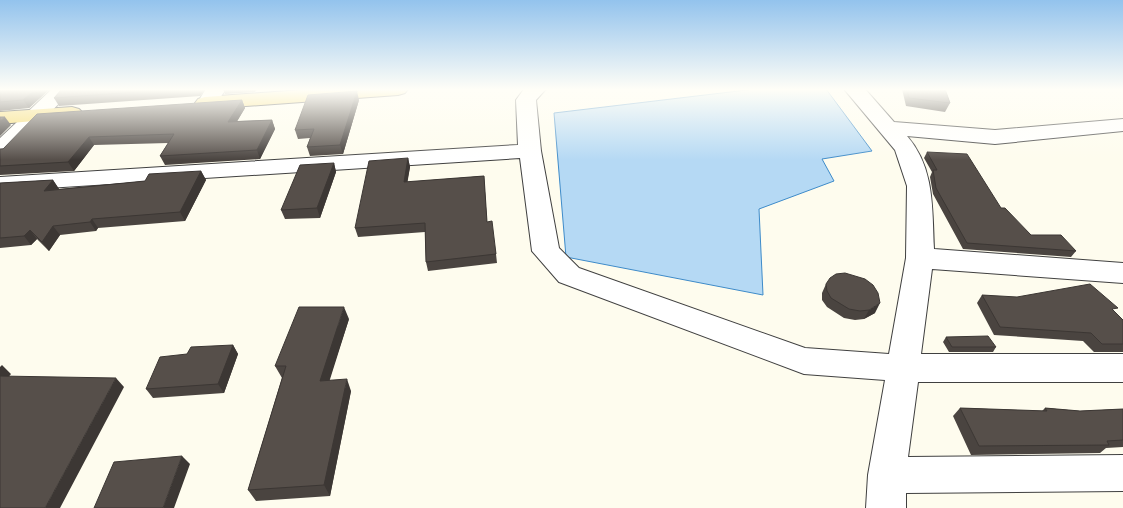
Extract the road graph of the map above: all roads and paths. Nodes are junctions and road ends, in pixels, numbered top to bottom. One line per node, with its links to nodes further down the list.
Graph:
1 (39, 113): 5 (street)
2 (83, 113): 5 (main road)
3 (527, 113): 9 (street)
4 (875, 113): 8 (street)
5 (36, 116): 6 (main road); 10 (street)
6 (0, 118)
7 (1123, 125): 8 (street)
8 (888, 128): 12 (street)
9 (530, 151): 11 (street); 14 (street)
10 (0, 152)
11 (0, 184)
12 (920, 258): 13 (street); 14 (street)
13 (1123, 273)
14 (902, 368): 15 (street); 17 (street)
15 (1123, 368)
16 (1123, 473): 17 (street)
17 (886, 491)

